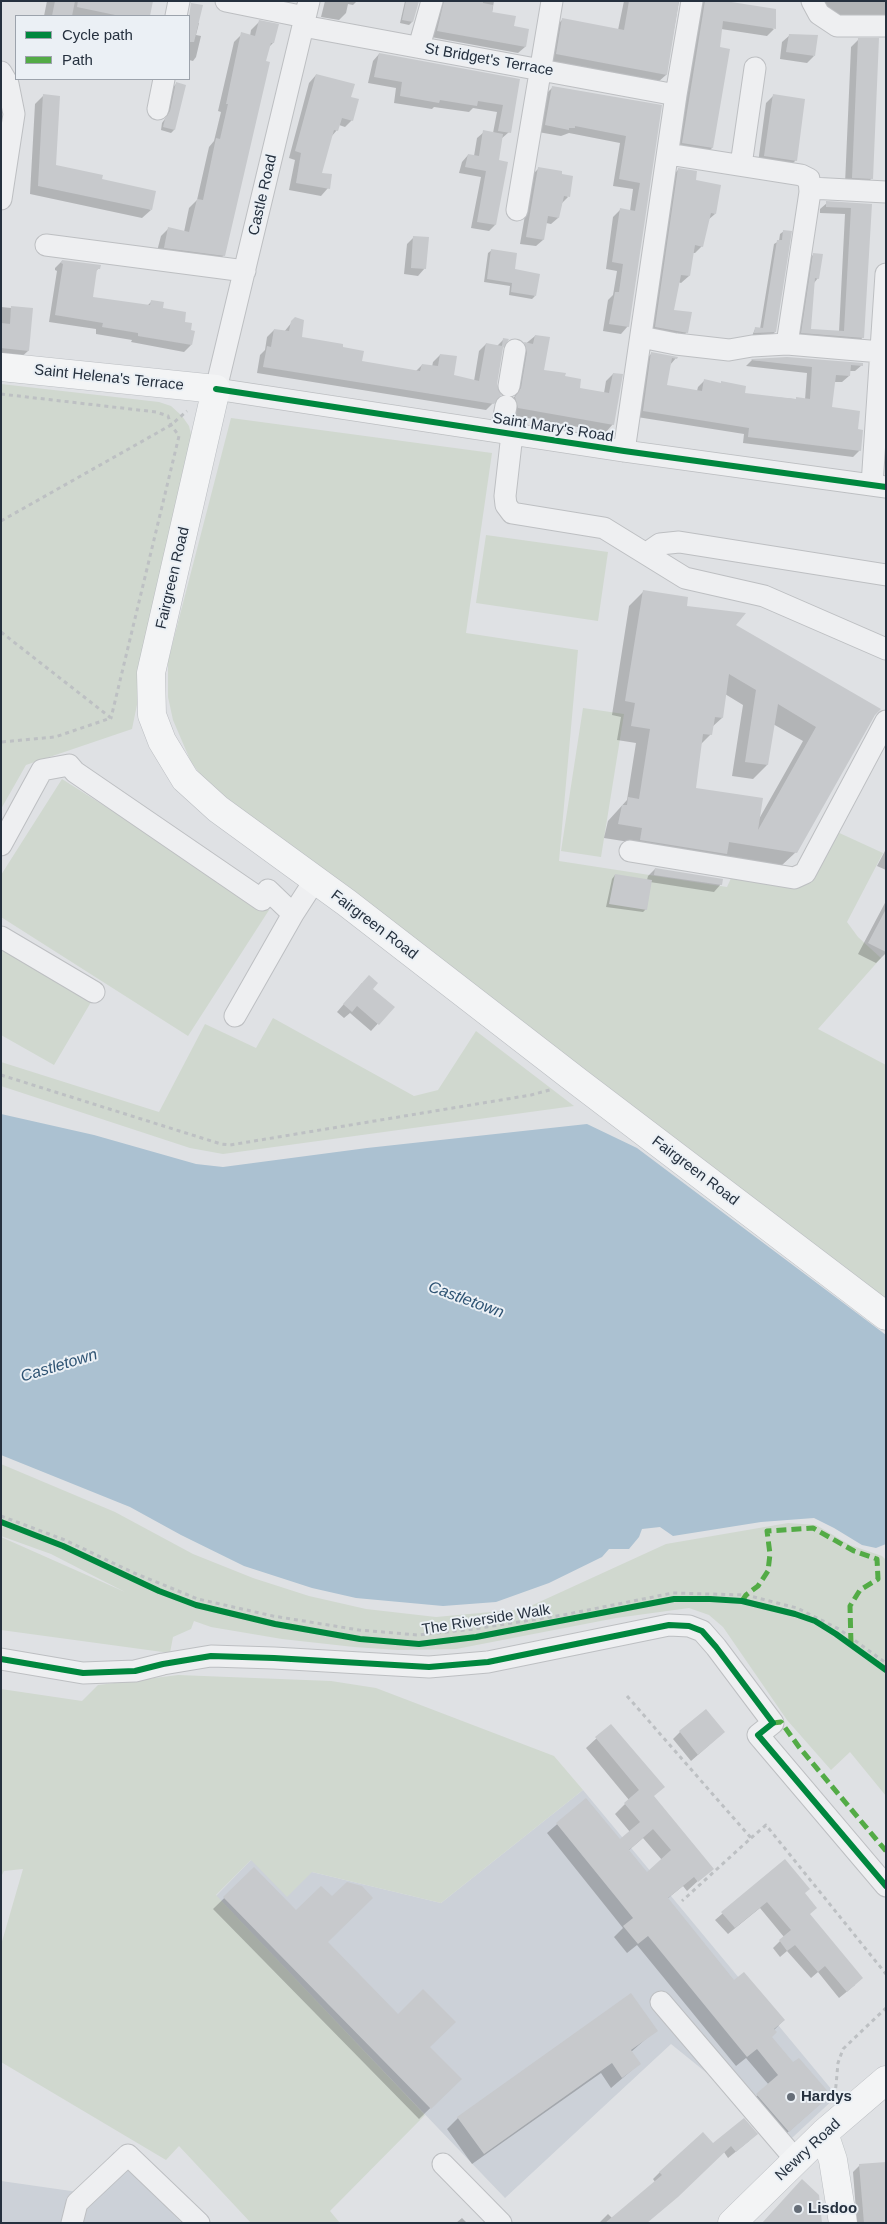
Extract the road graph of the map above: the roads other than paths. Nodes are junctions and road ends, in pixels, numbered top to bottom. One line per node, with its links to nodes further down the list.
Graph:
1 (179, 1): 7 (street)
2 (226, 1): 8 (street, St Bridget's Terrace)
3 (432, 1): 10 (street)
4 (552, 1): 12 (street)
5 (692, 1): 15 (street)
6 (812, 1): 9 (street)
7 (176, 15)
8 (305, 15): 10 (street, St Bridget's Terrace); 24 (street, Castle Road)
9 (886, 26)
10 (419, 48): 12 (street, St Bridget's Terrace)
11 (755, 68): 18 (street)
12 (541, 70): 15 (street, St Bridget's Terrace); 22 (street)
13 (1, 72): 21 (street)
14 (164, 80): 16 (street)
15 (676, 95): 17 (street)
16 (158, 109)
17 (668, 154): 18 (street); 26 (street)
18 (741, 165): 19 (street)
19 (810, 184): 20 (street); 27 (street)
20 (886, 192)
21 (1, 199)
22 (517, 210)
23 (46, 245): 24 (street)
24 (245, 271): 31 (street, Castle Road)
25 (886, 274): 29 (street)
26 (641, 337): 27 (street); 33 (street)
27 (787, 344): 29 (street)
28 (515, 350): 32 (street)
29 (881, 352): 34 (street)
30 (1, 367): 31 (main road, Saint Helena's Terrace)
31 (216, 388): 32 (street, Saint Mary's Road); 41 (main road, Fairgreen Road)
32 (507, 433): 33 (street, Saint Mary's Road); 35 (street)
33 (624, 451): 34 (street, Saint Mary's Road)
34 (879, 486)
35 (646, 553): 36 (street); 37 (street)
36 (886, 575)
37 (886, 649)
38 (886, 721): 40 (street)
39 (1, 845): 42 (street)
40 (630, 851)
41 (315, 880): 42 (street); 46 (main road, Fairgreen Road)
42 (293, 914): 45 (street)
43 (1, 937): 44 (street)
44 (94, 992)
45 (235, 1016)
46 (886, 1316)
47 (1, 1659): 48 (street)
48 (886, 1886)
49 (661, 2002): 52 (street)
50 (886, 2080): 51 (main road, Newry Road)
51 (824, 2133): 52 (main road, Newry Road); 58 (main road)
52 (796, 2160): 57 (main road, Newry Road)
53 (443, 2164): 56 (street)
54 (72, 2223): 55 (street)
55 (199, 2223)
56 (501, 2223)
57 (732, 2223)
58 (843, 2223)

